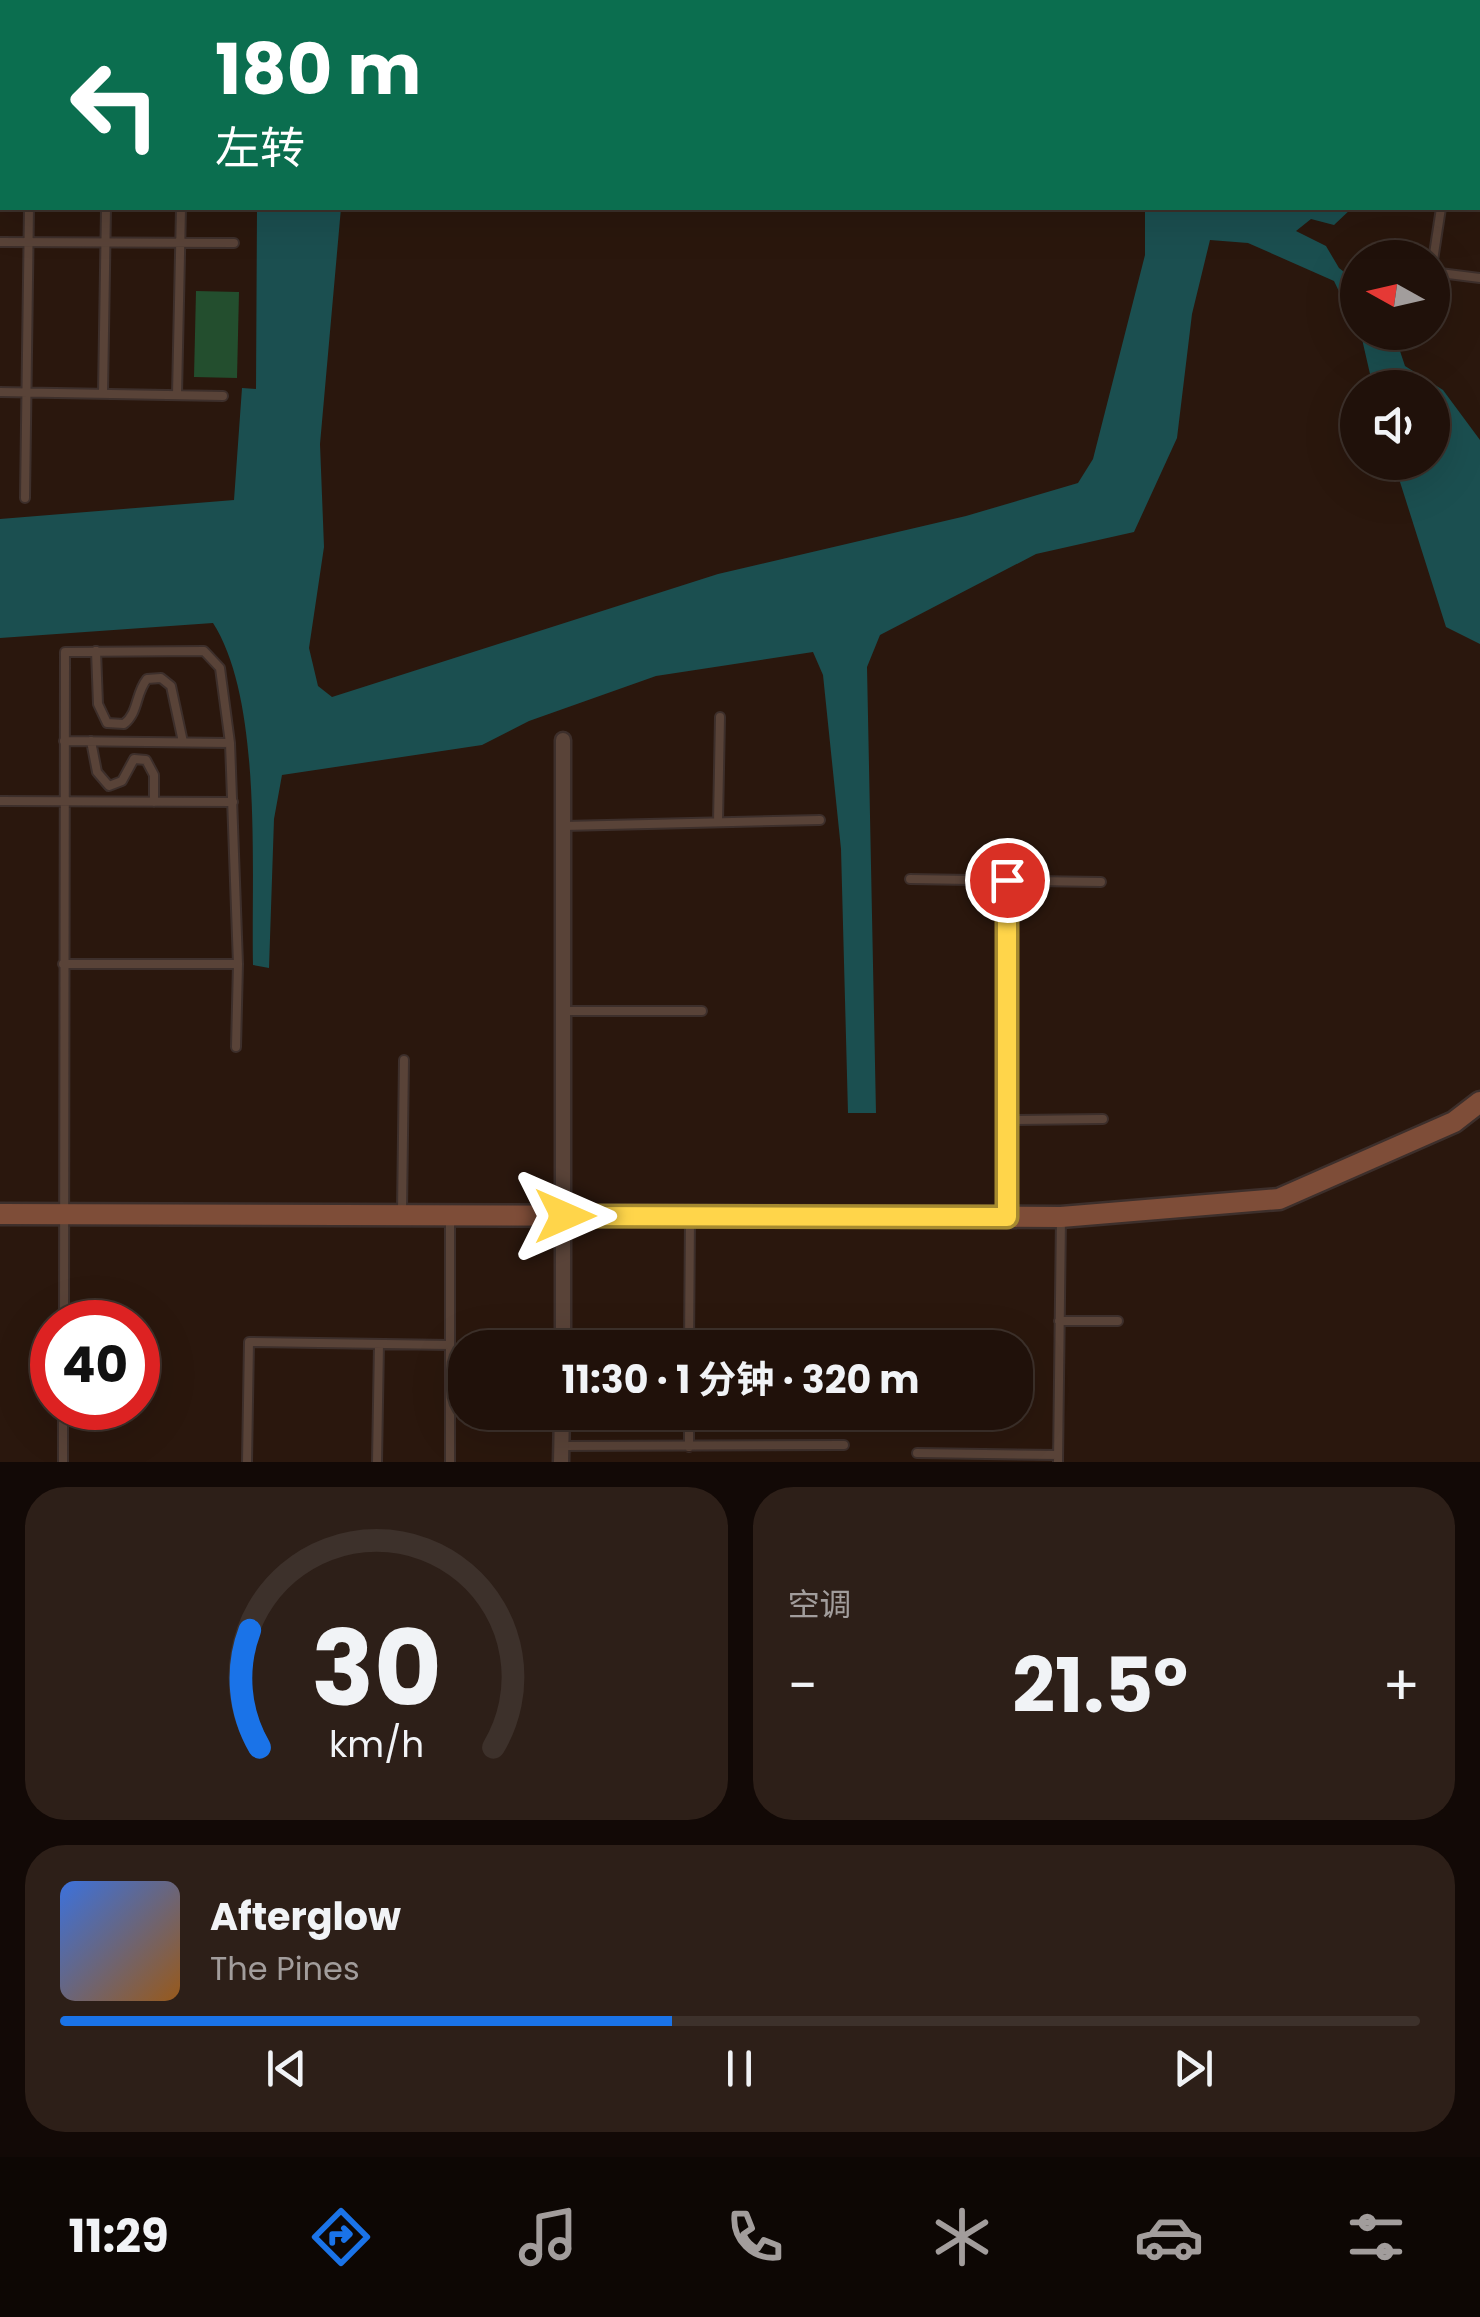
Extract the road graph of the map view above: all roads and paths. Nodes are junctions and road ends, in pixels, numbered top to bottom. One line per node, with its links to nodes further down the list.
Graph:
1 (29, 210): 7 (lane)
2 (106, 210): 8 (lane)
3 (181, 210): 9 (lane)
4 (1441, 210): 5 (lane)
5 (1436, 240)
6 (0, 242): 7 (lane)
7 (29, 242): 8 (lane); 14 (lane)
8 (106, 242): 9 (lane); 15 (lane)
9 (180, 243): 10 (lane); 16 (lane)
10 (234, 244)
11 (1450, 273): 12 (lane)
12 (1480, 278)
13 (0, 392): 14 (lane)
14 (27, 392): 15 (lane); 18 (lane)
15 (103, 394): 16 (lane)
16 (177, 395): 17 (lane)
17 (223, 396)
18 (26, 498)
19 (96, 651): 22 (lane); 24 (lane); 25 (lane)
20 (720, 717): 31 (lane)
21 (563, 740): 32 (street)
22 (64, 741): 23 (lane); 27 (lane)
23 (91, 742): 24 (lane); 28 (lane)
24 (183, 742): 25 (lane)
25 (230, 742): 29 (lane)
26 (0, 801): 27 (lane)
27 (64, 801): 28 (lane); 36 (lane)
28 (154, 802): 29 (lane)
29 (233, 802): 37 (lane)
30 (820, 820): 31 (lane)
31 (718, 822): 32 (lane)
32 (563, 826): 38 (street)
33 (910, 879): 34 (lane)
34 (1007, 880): 35 (lane); 43 (lane)
35 (1101, 882)
36 (63, 964): 37 (lane); 46 (lane)
37 (238, 964): 40 (lane)
38 (564, 1011): 39 (lane); 49 (street)
39 (702, 1011)
40 (236, 1047)
41 (404, 1060): 47 (lane)
42 (1480, 1102): 52 (street)
43 (1007, 1120): 44 (lane); 51 (lane)
44 (1104, 1120)
45 (0, 1214): 46 (street)
46 (64, 1215): 47 (street); 53 (lane)
47 (402, 1216): 48 (street)
48 (450, 1216): 49 (street); 56 (lane)
49 (565, 1216): 50 (street); 57 (street)
50 (690, 1217): 51 (street); 58 (lane)
51 (1007, 1217): 52 (street)
52 (1061, 1217): 54 (lane)
53 (64, 1300)
54 (1060, 1321): 55 (lane); 69 (lane)
55 (1118, 1321)
56 (450, 1330)
57 (563, 1330)
58 (689, 1330)
59 (379, 1344): 60 (lane); 71 (lane); 72 (lane)
60 (448, 1344)
61 (63, 1430): 70 (lane)
62 (450, 1430): 73 (lane)
63 (562, 1430): 66 (street)
64 (689, 1430): 67 (lane)
65 (844, 1444): 67 (lane)
66 (562, 1446): 67 (lane); 74 (street)
67 (689, 1447)
68 (918, 1453): 69 (lane)
69 (1058, 1458)
70 (63, 1462)
71 (247, 1462)
72 (378, 1462)
73 (450, 1462)
74 (562, 1462)

